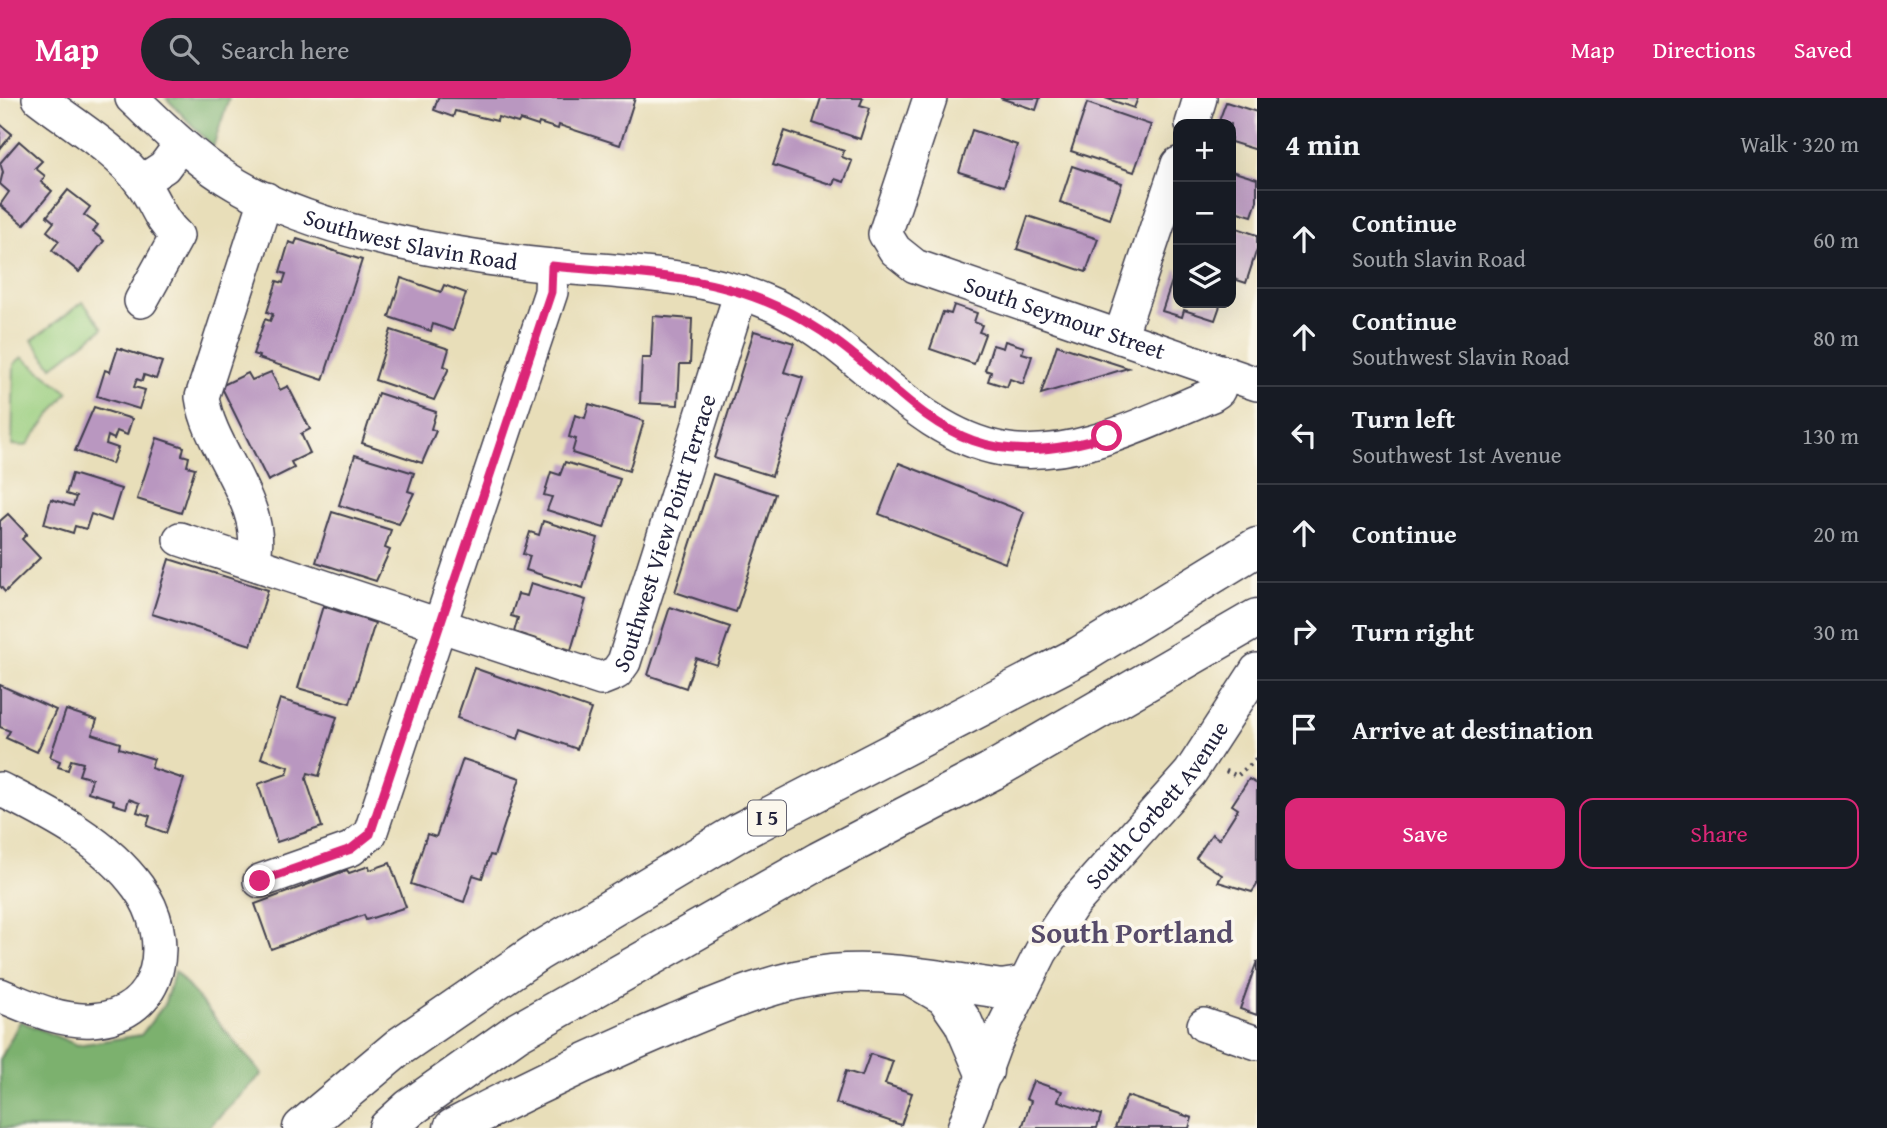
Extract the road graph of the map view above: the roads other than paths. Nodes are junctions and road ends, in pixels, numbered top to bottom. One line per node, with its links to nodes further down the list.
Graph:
1 (39, 98): 8 (street)
2 (132, 98): 6 (street, Southwest Slavin Road)
3 (930, 98): 13 (street, South Seymour Street)
4 (1200, 98): 5 (street)
5 (1194, 119)
6 (181, 144): 8 (street); 9 (street, Southwest Slavin Road)
7 (1173, 179): 13 (street)
8 (141, 182): 12 (street)
9 (266, 199): 10 (street, Southwest Slavin Road); 18 (street)
10 (552, 266): 11 (street, Southwest Slavin Road); 20 (street)
11 (741, 292): 14 (street, Southwest Slavin Road); 20 (street, Southwest View Point Terrace)
12 (141, 301)
13 (1120, 337): 14 (street, South Seymour Street)
14 (1225, 373): 15 (street, South Seymour Street)
15 (1257, 384)
16 (180, 538): 18 (street)
17 (1257, 547): 30 (highway, I 5)
18 (253, 563): 20 (street)
19 (1257, 618): 31 (highway)
20 (439, 625): 23 (street)
21 (1257, 670): 25 (street, South Corbett Avenue)
22 (0, 789): 26 (street)
23 (260, 881)
24 (914, 978): 25 (highway); 29 (highway); 32 (highway)
25 (1021, 986): 29 (street, South Corbett Avenue)
26 (0, 995)
27 (1205, 1025): 28 (street)
28 (1257, 1043)
29 (984, 1071): 33 (street, South Corbett Avenue)
30 (302, 1128)
31 (388, 1128)
32 (453, 1128)
33 (964, 1128)

